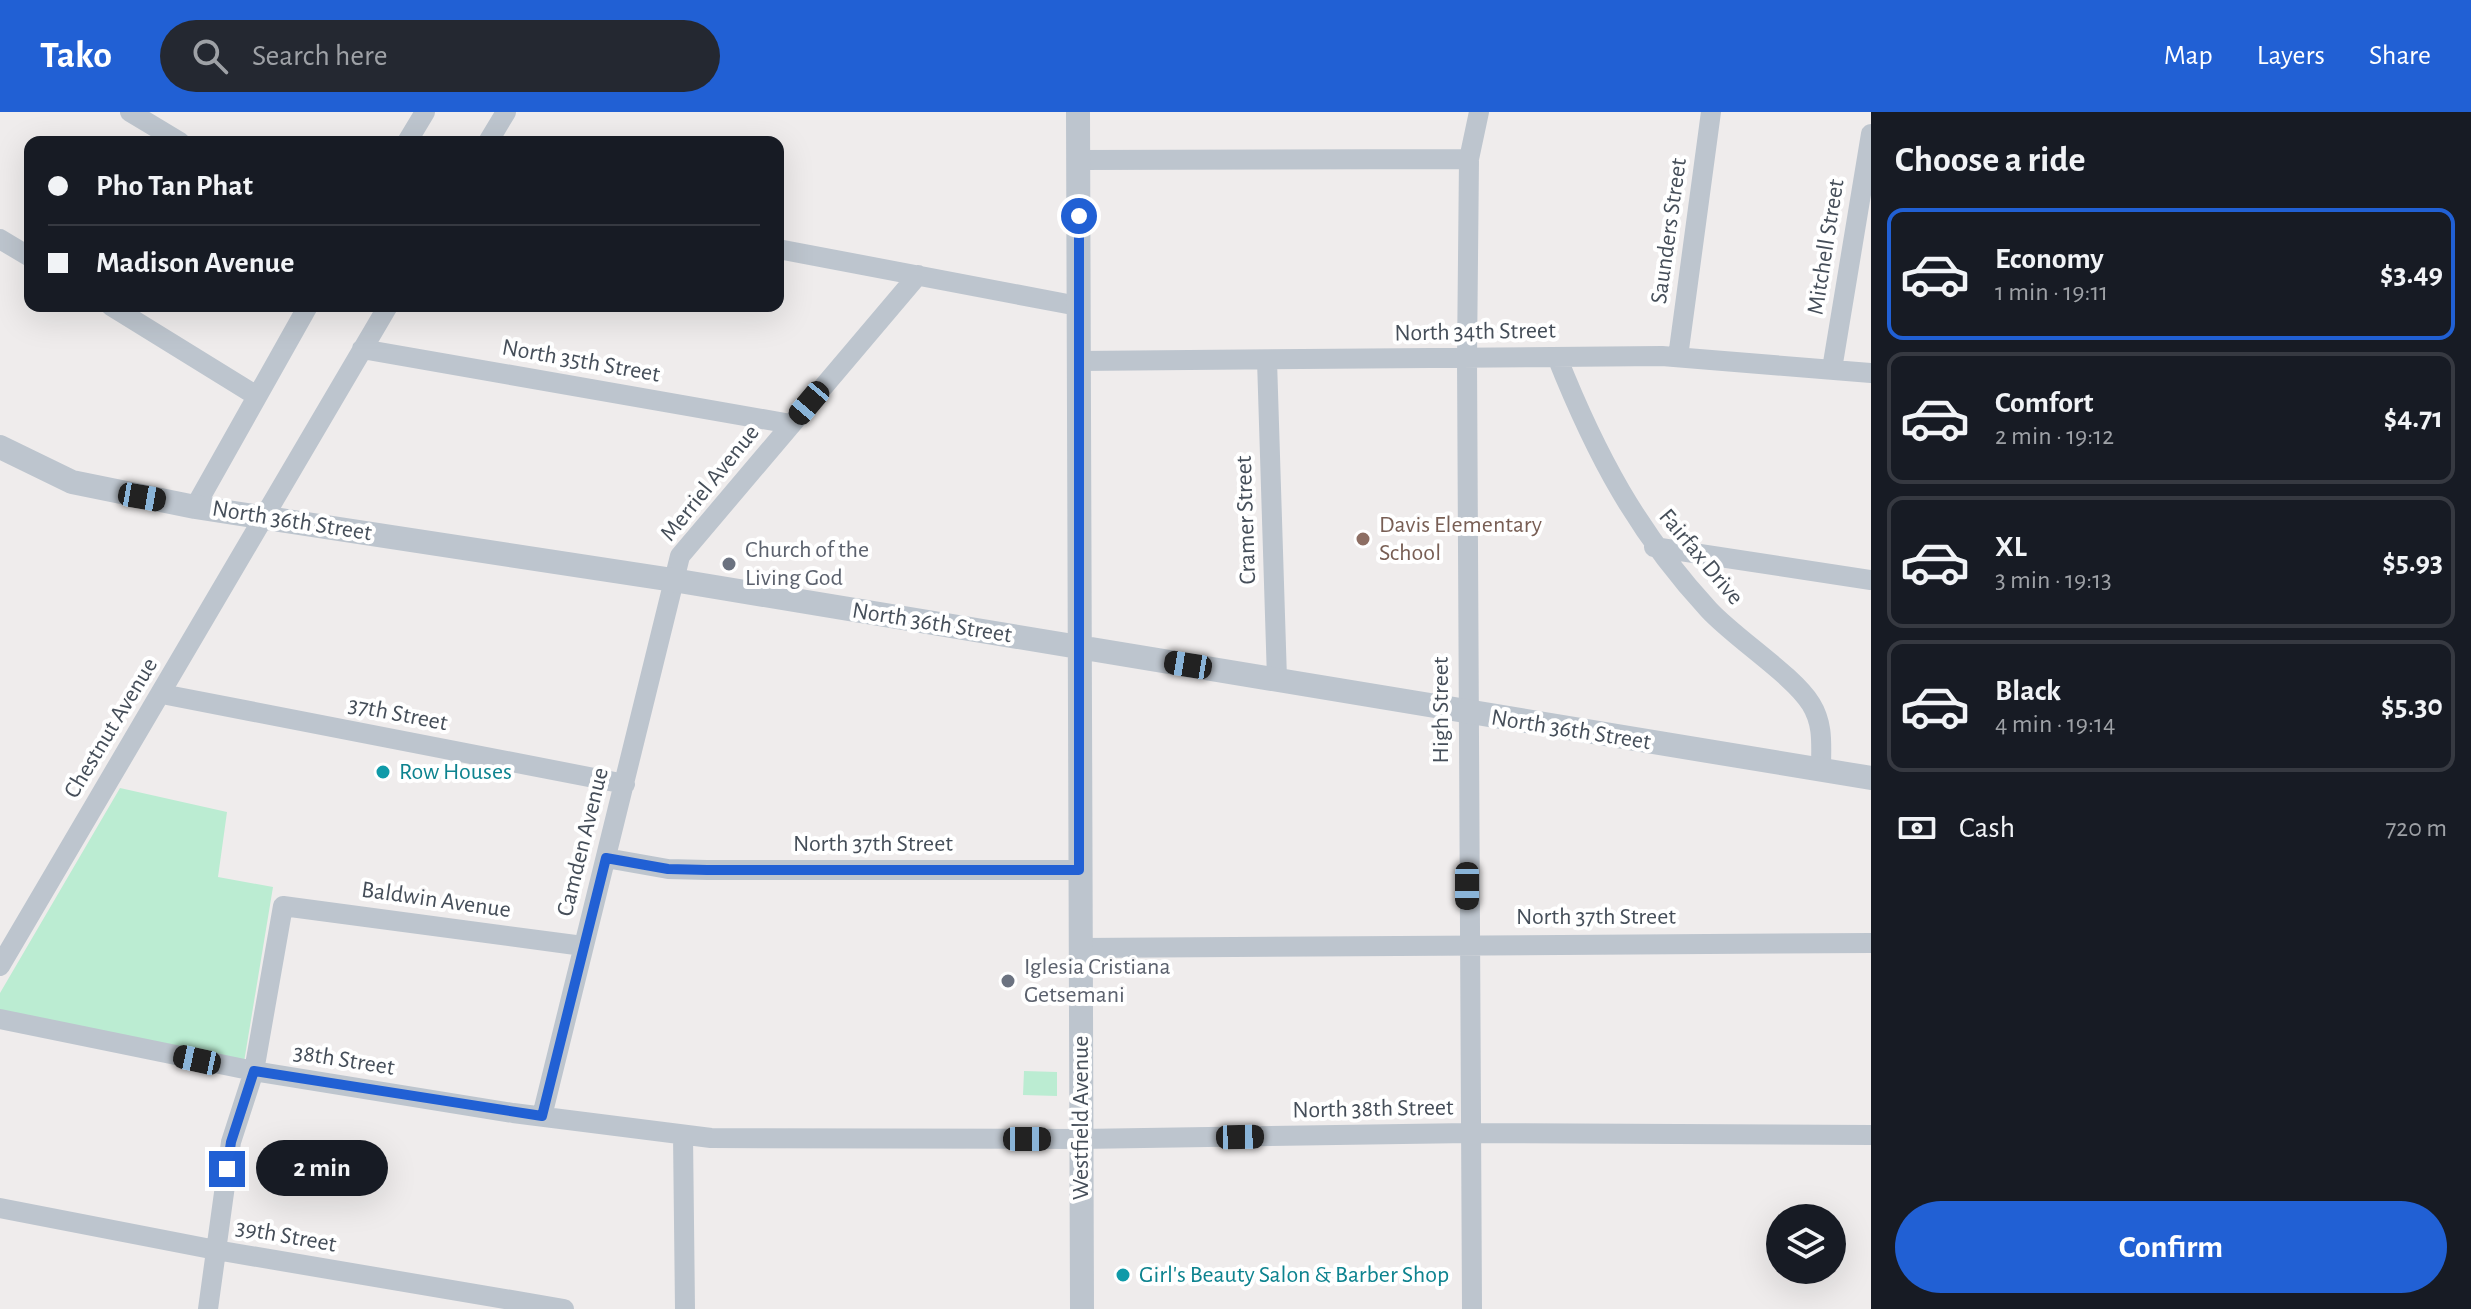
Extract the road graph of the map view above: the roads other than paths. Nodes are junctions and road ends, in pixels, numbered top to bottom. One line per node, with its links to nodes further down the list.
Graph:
1 (130, 112): 8 (street)
2 (425, 112): 9 (street)
3 (506, 112): 10 (street)
4 (1078, 112): 12 (street, Westfield Avenue)
5 (1479, 112): 11 (street, High Street)
6 (1711, 112): 23 (street, Saunders Street)
7 (1871, 134): 27 (street, Mitchell Street)
8 (170, 136)
9 (411, 136)
10 (492, 136)
11 (1469, 159): 12 (street); 24 (street, High Street)
12 (1080, 160): 17 (street, Westfield Avenue)
13 (0, 239): 15 (street)
14 (784, 250): 16 (street)
15 (24, 253)
16 (918, 275): 17 (street); 30 (street, Merriel Avenue)
17 (1078, 306): 26 (street, Westfield Avenue)
18 (121, 312): 29 (street)
19 (304, 312): 29 (street)
20 (384, 312): 21 (street, Chestnut Avenue)
21 (362, 349): 30 (street, North 35th Street); 33 (street, Chestnut Avenue)
22 (1557, 357): 23 (street, North 34th Street); 24 (street, North 34th Street); 34 (street, Fairfax Drive)
23 (1678, 357): 27 (street, North 34th Street)
24 (1467, 358): 25 (street, North 34th Street); 40 (street, High Street)
25 (1267, 360): 26 (street, North 34th Street); 38 (street, Cramer Street)
26 (1079, 361): 37 (street, Westfield Avenue)
27 (1832, 369): 28 (street, North 34th Street)
28 (1871, 373)
29 (255, 395): 32 (street)
30 (791, 424): 35 (street, Merriel Avenue)
31 (0, 447): 32 (street, North 36th Street)
32 (195, 507): 33 (street, North 36th Street)
33 (265, 516): 35 (street, North 36th Street); 39 (street, Chestnut Avenue)
34 (1654, 547): 36 (street); 41 (street, Fairfax Drive)
35 (673, 580): 37 (street, North 36th Street); 43 (street, Camden Avenue)
36 (1871, 580)
37 (1081, 648): 38 (street, North 36th Street); 45 (street, Westfield Avenue)
38 (1277, 679): 40 (street, North 36th Street)
39 (162, 694): 43 (street, 37th Street); 50 (street, Chestnut Avenue)
40 (1467, 713): 41 (street, North 36th Street); 47 (street, High Street)
41 (1821, 769): 42 (street, North 36th Street)
42 (1871, 778)
43 (625, 784): 44 (street, Camden Avenue)
44 (606, 858): 45 (street, North 37th Street); 48 (street, Camden Avenue)
45 (1079, 870): 49 (street, Westfield Avenue)
46 (1871, 943): 47 (street, North 37th Street)
47 (1467, 944): 49 (street, North 37th Street); 54 (street, High Street)
48 (583, 946): 52 (street, Baldwin Avenue); 53 (street, Camden Avenue)
49 (1081, 948): 57 (street, Westfield Avenue)
50 (0, 966)
51 (0, 1019): 52 (street, 38th Street)
52 (254, 1071): 53 (street, 38th Street); 59 (street)
53 (542, 1116): 55 (street, 38th Street)
54 (1469, 1133): 56 (street, North 38th Street); 57 (street, North 38th Street); 64 (street, High Street)
55 (683, 1135): 57 (street, North 38th Street); 62 (street)
56 (1871, 1135)
57 (1080, 1139): 63 (street, Westfield Avenue)
58 (0, 1208): 59 (street, 39th Street)
59 (216, 1250): 60 (street); 61 (street, 39th Street)
60 (208, 1309)
61 (564, 1309)
62 (685, 1309)
63 (1082, 1309)
64 (1472, 1309)

